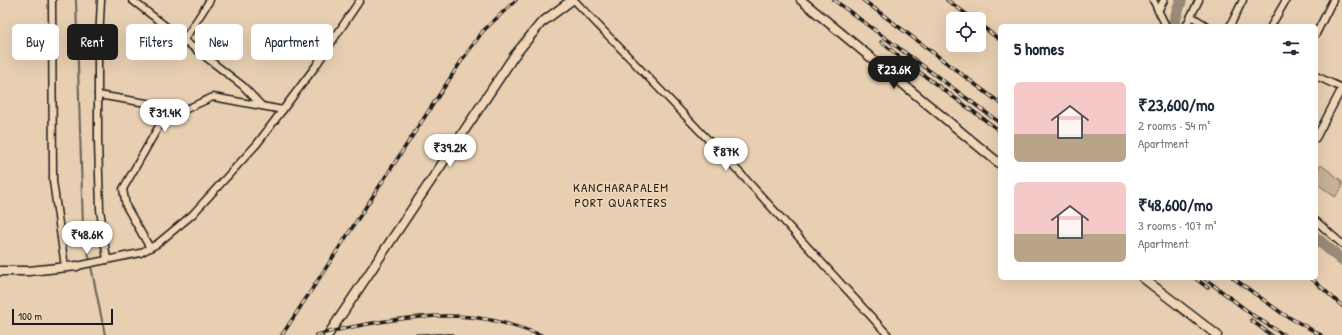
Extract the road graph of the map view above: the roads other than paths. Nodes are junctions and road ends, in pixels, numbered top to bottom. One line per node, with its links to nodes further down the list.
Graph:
1 (52, 0): 38 (street)
2 (101, 0): 27 (street)
3 (132, 0): 16 (street)
4 (210, 0): 23 (street)
5 (360, 0): 29 (street)
6 (573, 0): 41 (street); 42 (street)
7 (801, 0): 32 (street)
8 (1153, 0): 14 (street)
9 (1164, 0): 14 (street)
10 (1199, 0): 15 (street)
11 (1243, 0): 20 (street)
12 (1286, 0): 21 (street)
13 (1333, 0): 22 (street)
14 (1158, 11): 17 (street)
15 (1191, 16): 18 (street); 19 (street)
16 (163, 24)
17 (1164, 24)
18 (1187, 24)
19 (1204, 24)
20 (1231, 24)
21 (1272, 24)
22 (1318, 30)
23 (187, 35)
24 (187, 42): 28 (street)
25 (1318, 77): 26 (street)
26 (1342, 88): 31 (street)
27 (98, 95): 30 (street); 36 (street)
28 (262, 106): 29 (street); 30 (street)
29 (283, 110): 35 (street)
30 (182, 111): 35 (street)
31 (1318, 134)
32 (998, 162)
33 (1318, 223): 34 (street)
34 (1342, 244)
35 (150, 248): 36 (street)
36 (104, 261): 37 (street)
37 (77, 266): 38 (street)
38 (65, 267): 39 (street)
39 (0, 271)
40 (1146, 280): 43 (street)
41 (328, 335)
42 (888, 335)
43 (1217, 335)

